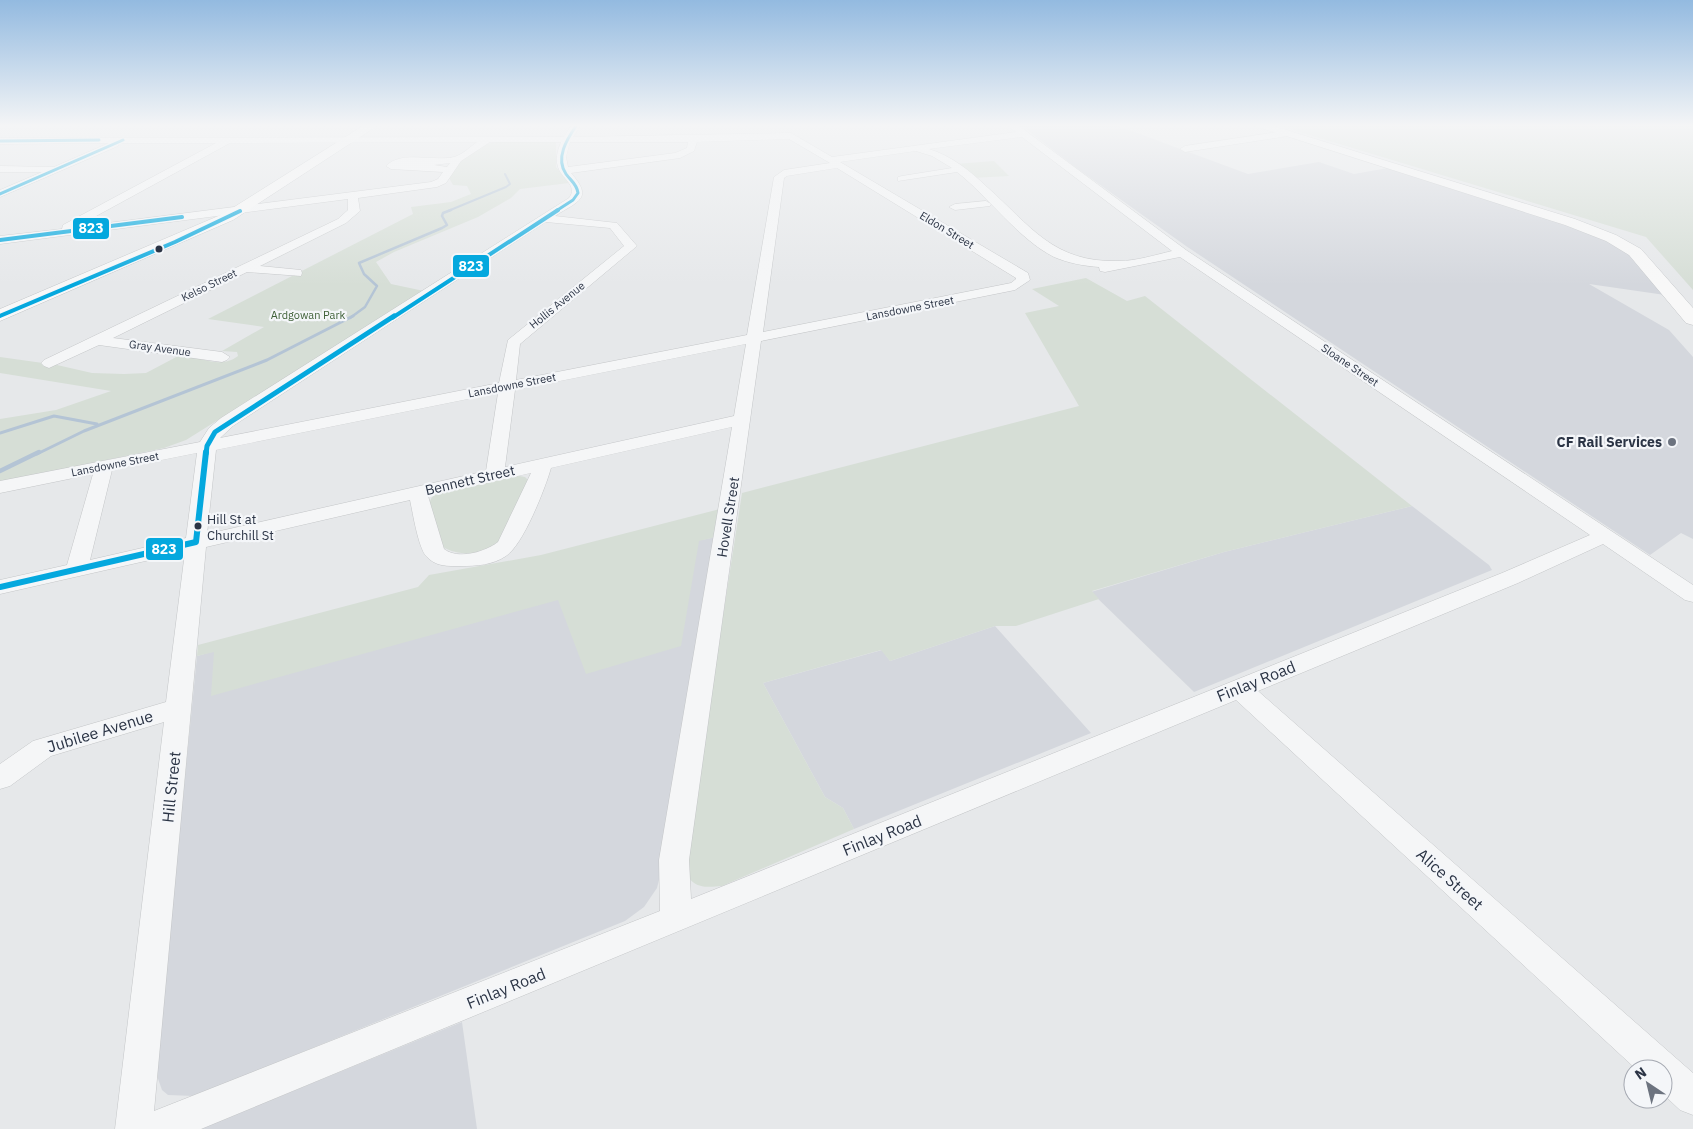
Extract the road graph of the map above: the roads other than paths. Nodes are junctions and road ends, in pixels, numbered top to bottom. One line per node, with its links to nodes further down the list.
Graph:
1 (36, 179): 12 (street)
2 (156, 179): 18 (street)
3 (286, 179): 16 (main road)
4 (443, 179): 13 (street)
5 (571, 179): 17 (street)
6 (779, 179): 29 (street, Hovell Street)
7 (863, 179): 25 (street, Eldon Street)
8 (961, 179): 14 (street)
9 (970, 179): 21 (street)
10 (1082, 179): 20 (street, Sloane Street)
11 (1430, 179): 28 (main road)
12 (0, 194)
13 (353, 197): 16 (street); 22 (street, Kelso Street)
14 (986, 204): 15 (street); 21 (street)
15 (955, 207)
16 (235, 211): 18 (street); 26 (main road); 27 (main road)
17 (545, 219): 33 (street, Hollis Avenue); 35 (street)
18 (62, 232): 19 (street)
19 (0, 240)
20 (1182, 253): 21 (street); 41 (street, Sloane Street)
21 (1114, 266): 24 (street)
22 (244, 268): 23 (street); 30 (street, Kelso Street)
23 (296, 273)
24 (1076, 274)
25 (1023, 280): 29 (street, Lansdowne Street)
26 (0, 311)
27 (0, 316)
28 (1693, 319)
29 (754, 339): 33 (street, Lansdowne Street); 34 (street, Hovell Street)
30 (97, 340): 31 (street, Gray Avenue); 32 (street, Kelso Street)
31 (222, 357)
32 (49, 362)
33 (506, 386): 35 (street, Lansdowne Street); 38 (street, Hollis Avenue)
34 (743, 419): 36 (street, Bennett Street); 49 (street, Hovell Street)
35 (207, 446): 37 (street, Lansdowne Street); 42 (street, Hill Street)
36 (543, 464): 38 (street, Bennett Street); 40 (street)
37 (104, 467): 39 (street, Lansdowne Street); 43 (street)
38 (495, 474): 40 (street, Bennett Street)
39 (0, 487)
40 (417, 492): 42 (street, Bennett Street)
41 (1605, 536): 45 (street, Sloane Street); 46 (street, Finlay Road)
42 (196, 542): 43 (street, Bennett Street); 47 (street, Hill Street)
43 (77, 569): 44 (street, Bennett Street)
44 (0, 587)
45 (1693, 594)
46 (1239, 688): 49 (street, Finlay Road); 50 (street, Alice Street)
47 (179, 708): 48 (street, Jubilee Avenue); 53 (street, Hill Street)
48 (0, 778)
49 (676, 919): 54 (street, Finlay Road)
50 (1650, 1059)
51 (1673, 1080): 52 (street, Alice Street)
52 (1693, 1097)
53 (134, 1129)
54 (156, 1129)

